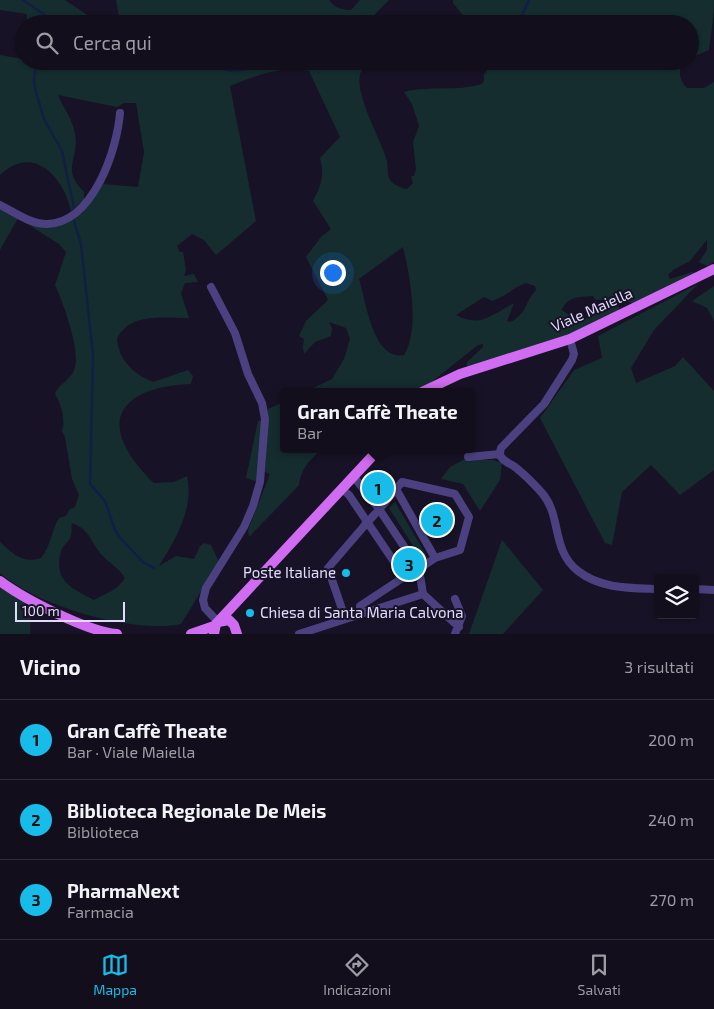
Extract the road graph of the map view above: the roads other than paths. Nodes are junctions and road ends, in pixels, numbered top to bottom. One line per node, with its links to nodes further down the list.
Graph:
1 (120, 113): 2 (street)
2 (0, 206)
3 (714, 270): 5 (main road, Viale Maiella)
4 (211, 288): 25 (street)
5 (570, 339): 6 (main road, Viale Maiella); 8 (street)
6 (430, 388)
7 (375, 453): 10 (main road)
8 (500, 454): 9 (street); 17 (street)
9 (468, 457)
10 (354, 477): 11 (main road); 13 (street)
11 (342, 489): 21 (main road); 23 (street)
12 (396, 489): 13 (street); 14 (street); 14 (street)
13 (377, 512): 15 (street); 24 (street, bridge)
14 (435, 558): 15 (street)
15 (420, 569): 20 (street)
16 (0, 582): 28 (main road)
17 (654, 588)
18 (699, 589): 19 (street)
19 (714, 591)
20 (423, 594): 23 (street); 26 (street)
21 (241, 598): 25 (main road); 27 (main road)
22 (455, 599): 26 (street)
23 (362, 612): 24 (street)
24 (345, 618): 30 (street)
25 (216, 627): 27 (main road); 29 (main road)
26 (457, 630)
27 (235, 631)
28 (118, 634)
29 (191, 634)
30 (299, 634)

